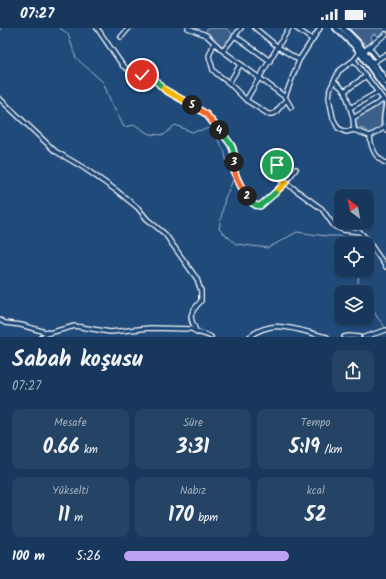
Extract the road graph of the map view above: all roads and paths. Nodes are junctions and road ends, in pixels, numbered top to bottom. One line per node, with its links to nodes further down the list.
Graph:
1 (97, 28): 51 (street)
2 (129, 28): 16 (street)
3 (188, 28): 13 (street)
4 (204, 28): 13 (street)
5 (241, 28): 15 (street)
6 (255, 28): 19 (street)
7 (284, 28): 12 (street)
8 (296, 28): 17 (street)
9 (320, 28): 17 (street)
10 (336, 28): 22 (main road)
11 (343, 28): 22 (main road)
12 (288, 29): 19 (street)
13 (201, 32): 18 (street)
14 (386, 34): 20 (street)
15 (235, 36): 21 (street); 27 (street)
16 (121, 37)
17 (313, 40): 25 (street)
18 (214, 43): 21 (street); 34 (street)
19 (278, 47): 25 (street); 27 (street)
20 (369, 47): 22 (street); 24 (street)
21 (222, 51): 29 (street)
22 (362, 52): 26 (street); 28 (main road); 35 (main road)
23 (386, 54): 24 (street)
24 (378, 59): 28 (street)
25 (299, 60): 38 (street)
26 (354, 60): 30 (street); 33 (street)
27 (270, 61): 31 (street)
28 (372, 63): 32 (main road)
29 (240, 65): 31 (street); 34 (street)
30 (366, 76): 36 (street); 37 (street)
31 (260, 78): 38 (street); 40 (street)
32 (385, 79)
33 (334, 81): 36 (street); 46 (street)
34 (229, 83): 40 (street)
35 (386, 89)
36 (345, 90): 43 (street)
37 (378, 92): 41 (street); 43 (street)
38 (286, 98): 40 (street); 42 (street)
39 (0, 100): 56 (street)
40 (246, 100)
41 (385, 103): 44 (street); 45 (street)
42 (291, 107)
43 (350, 108): 44 (street)
44 (353, 118): 46 (street)
45 (385, 129): 47 (street)
46 (354, 130): 47 (street)
47 (370, 136): 49 (street)
48 (282, 157): 51 (street)
49 (386, 163)
50 (296, 169): 51 (street)
51 (286, 182): 52 (street)
52 (386, 267)
53 (0, 320): 55 (street)
54 (385, 330): 64 (street)
55 (49, 332): 56 (street); 58 (street)
56 (197, 333): 59 (street)
57 (307, 335): 60 (street); 61 (street)
58 (41, 337)
59 (211, 337)
60 (249, 337)
61 (327, 337)
62 (344, 337): 63 (street)
63 (359, 337)
64 (364, 337)

